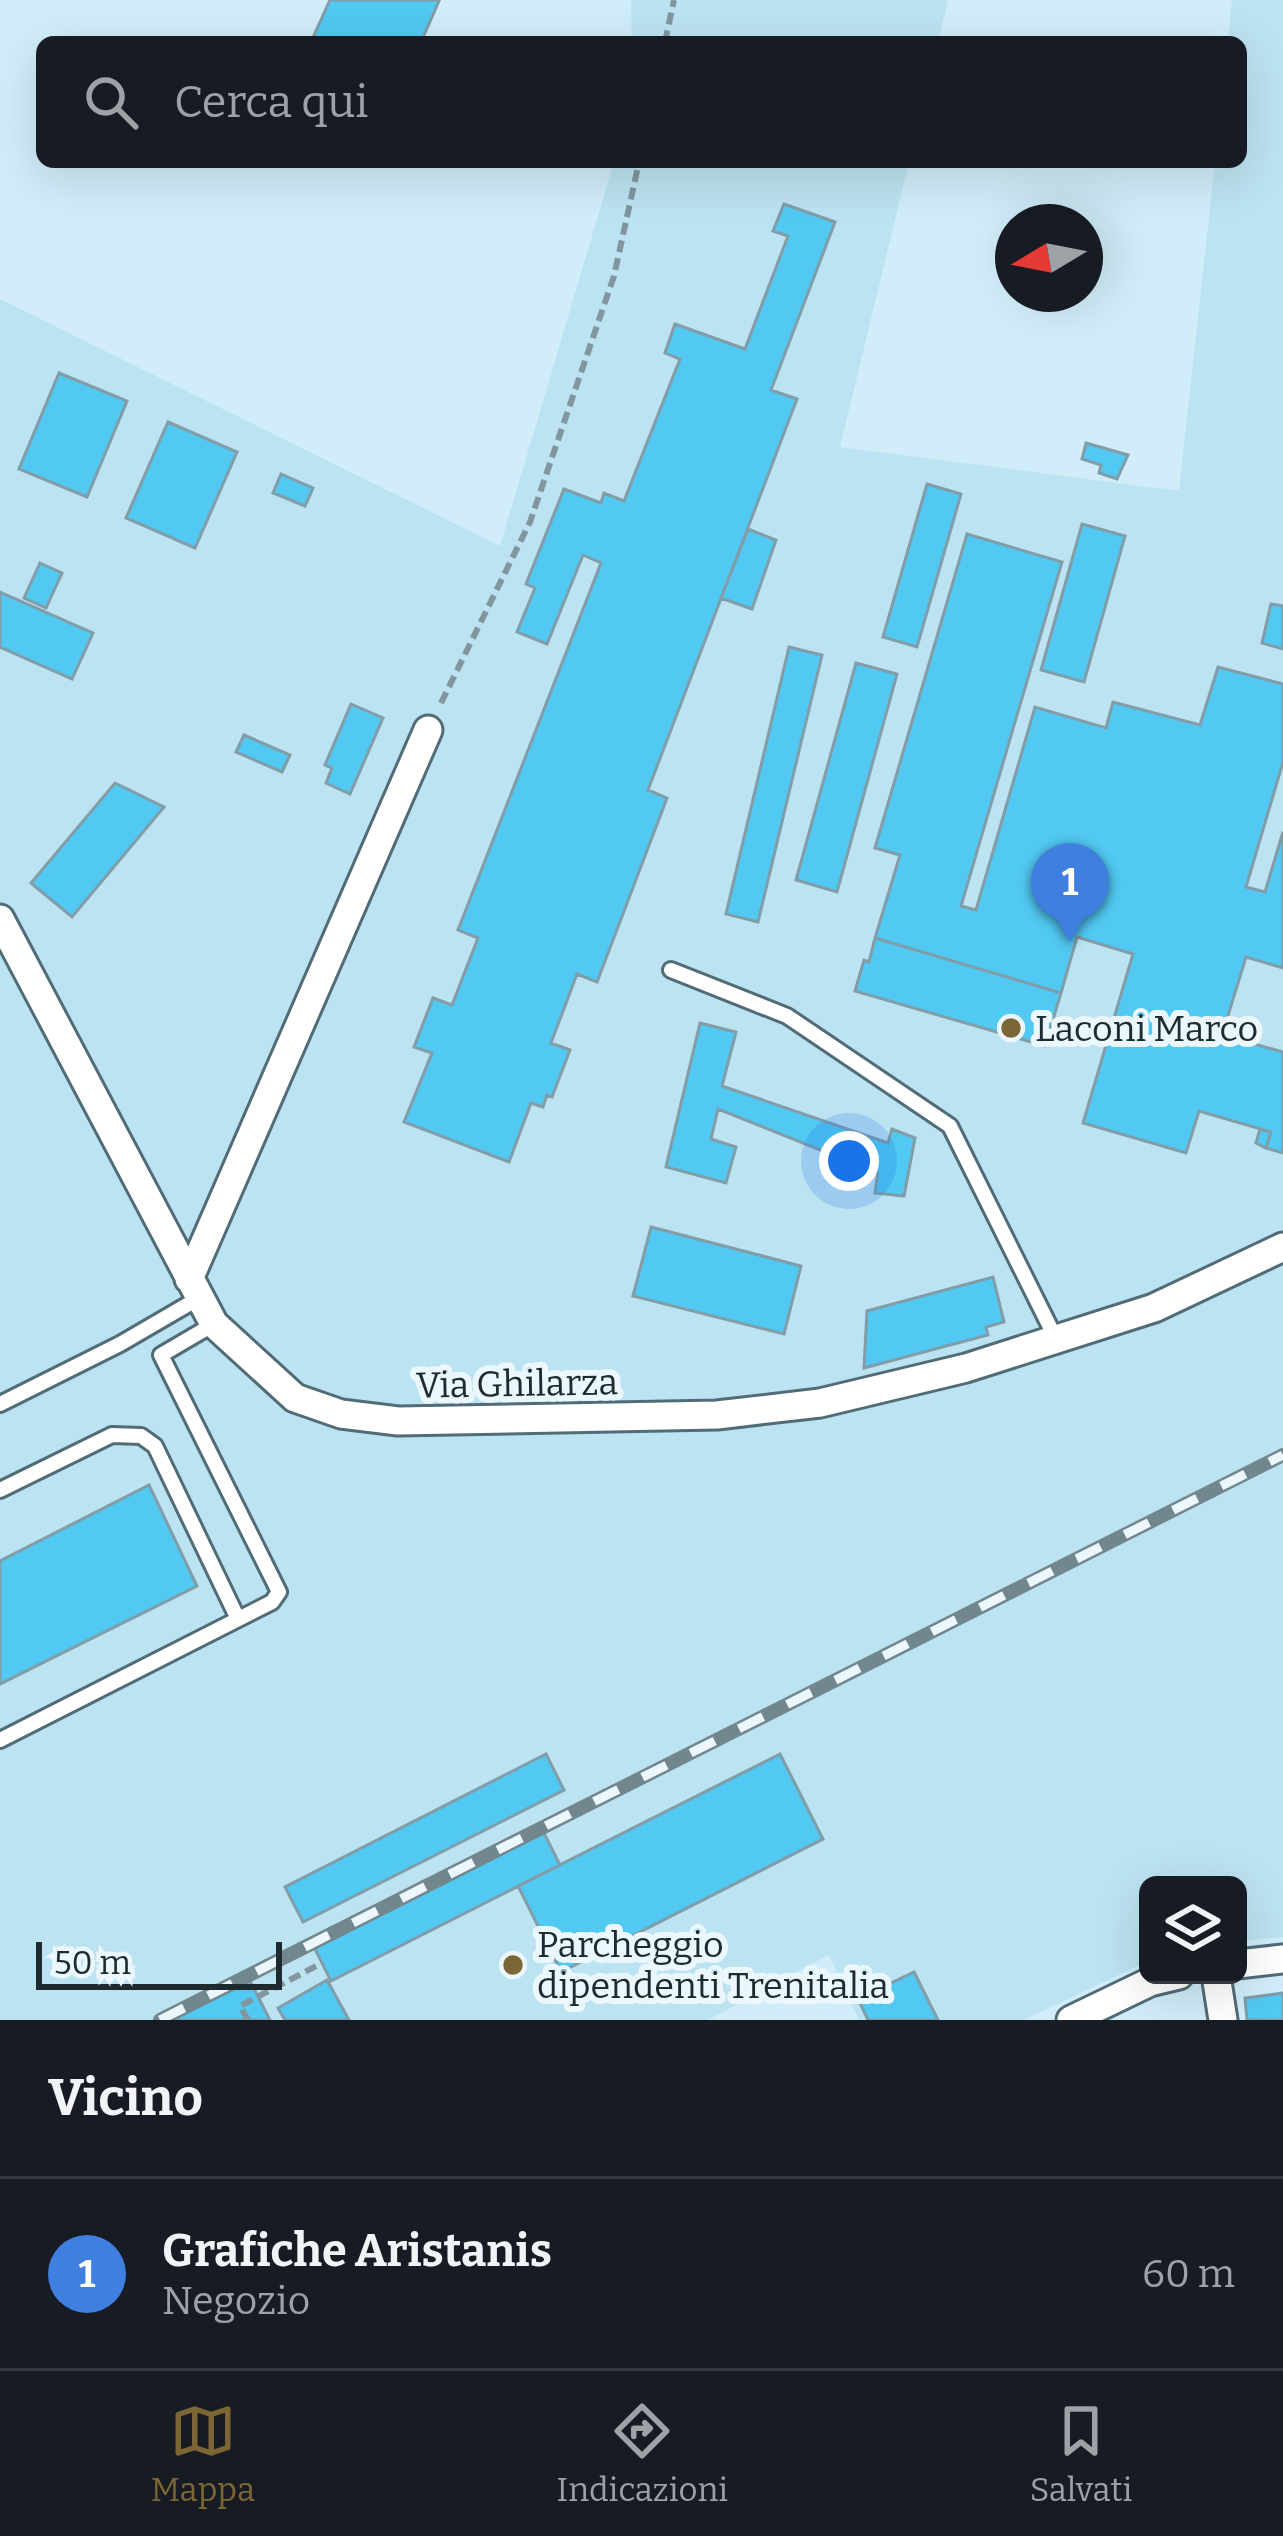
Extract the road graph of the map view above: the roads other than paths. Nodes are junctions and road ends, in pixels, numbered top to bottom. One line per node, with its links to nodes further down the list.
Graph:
1 (428, 730): 5 (street)
2 (0, 920): 5 (street, Via Ghilarza)
3 (671, 970): 7 (lane)
4 (1283, 1247): 7 (street, Via Ghilarza)
5 (194, 1288): 6 (street, Via Ghilarza); 8 (lane)
6 (214, 1324): 7 (street, Via Ghilarza); 10 (lane)
7 (1056, 1340)
8 (0, 1404)
9 (0, 1490): 10 (lane)
10 (238, 1619): 11 (lane)
11 (0, 1740)
12 (1283, 1959): 13 (street)
13 (1247, 1963)
14 (1146, 1984): 16 (street)
15 (1217, 1984): 17 (street)
16 (1071, 2020)
17 (1223, 2020)

